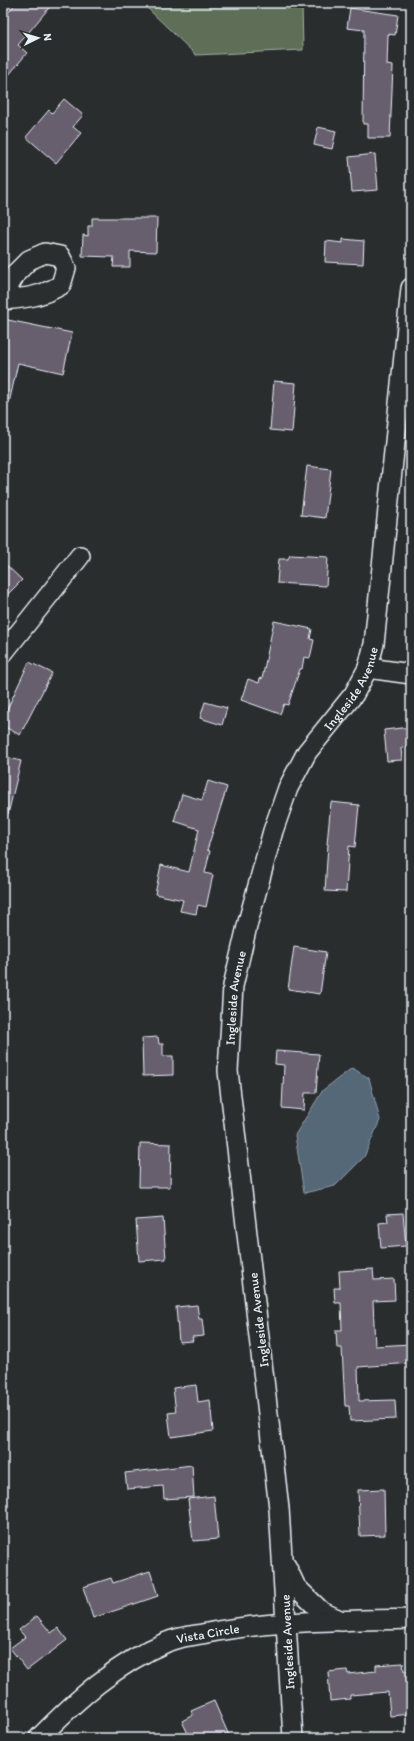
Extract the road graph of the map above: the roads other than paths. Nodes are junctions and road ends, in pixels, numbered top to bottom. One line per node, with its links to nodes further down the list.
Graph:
1 (411, 288): 6 (street, Ingleside Avenue)
2 (3, 296): 3 (street)
3 (3, 300)
4 (80, 556): 5 (street)
5 (3, 653)
6 (368, 668): 7 (street); 8 (street, Ingleside Avenue)
7 (411, 674)
8 (284, 1560): 10 (street); 11 (street, Ingleside Avenue)
9 (411, 1619): 10 (street, Vista Circle)
10 (343, 1621): 11 (street, Vista Circle)
11 (285, 1624): 12 (street, Vista Circle); 13 (street, Ingleside Avenue)
12 (39, 1738)
13 (293, 1738)

